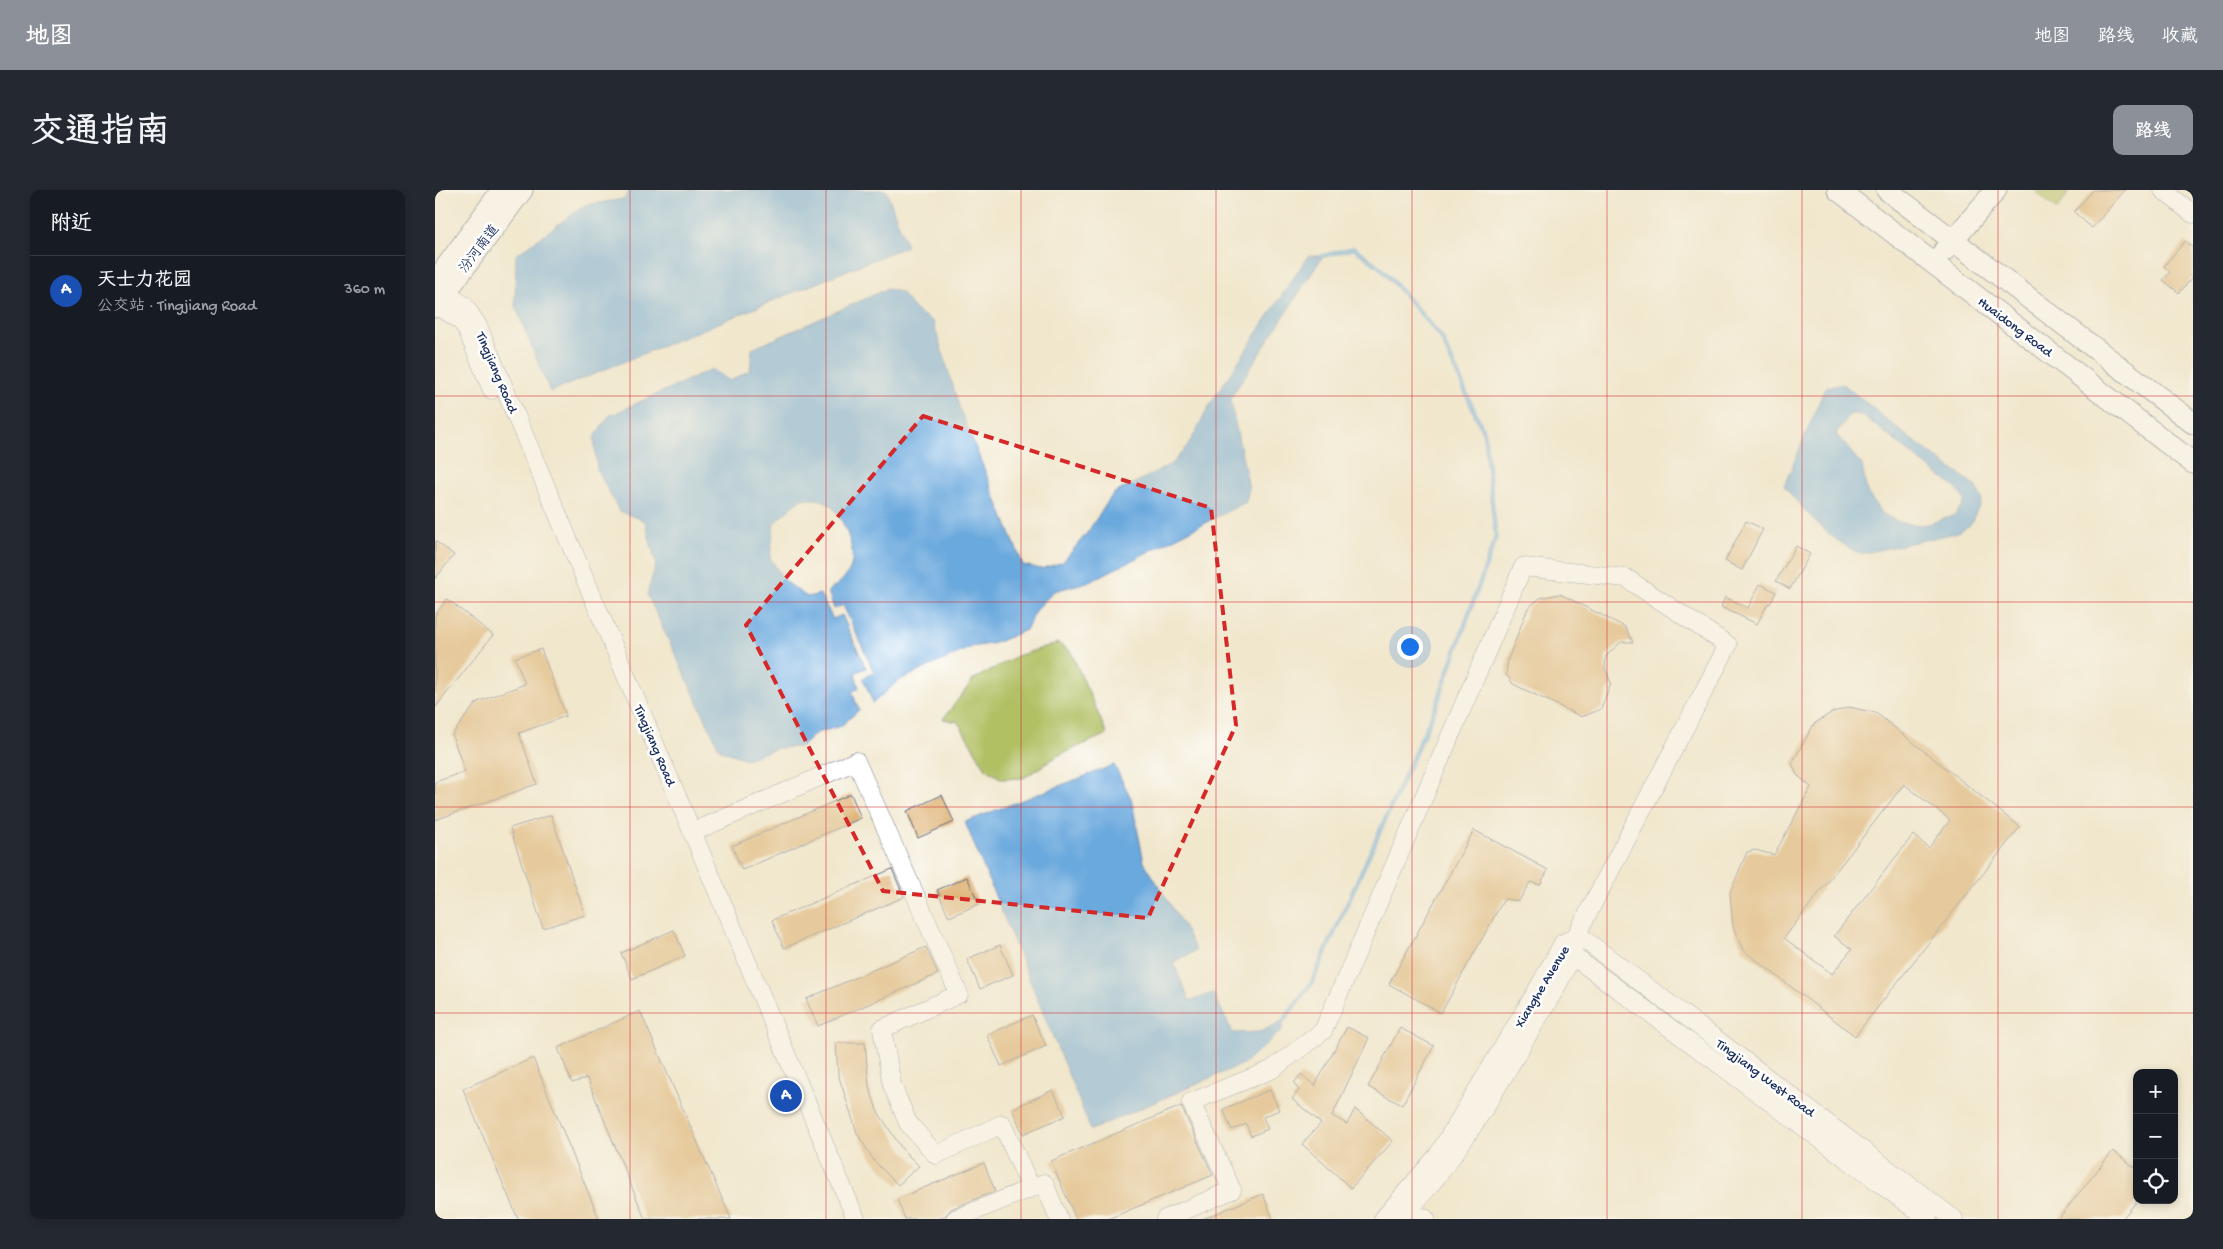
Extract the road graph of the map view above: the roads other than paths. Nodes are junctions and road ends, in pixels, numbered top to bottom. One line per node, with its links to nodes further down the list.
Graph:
1 (502, 190): 10 (main road, 汾河南道)
2 (522, 190): 10 (main road, 汾河南道)
3 (1838, 190): 9 (main road, Huaidong Road)
4 (1887, 190): 8 (main road)
5 (1996, 190): 8 (main road)
6 (2163, 190): 7 (street)
7 (2193, 214)
8 (1953, 240): 9 (main road); 11 (main road)
9 (1933, 263): 12 (main road, Huaidong Road)
10 (437, 297): 13 (street, Tingjiang Road); 16 (street, Tingjiang Road)
11 (2193, 423)
12 (2193, 463)
13 (693, 832): 15 (street); 17 (street, Tingjiang Road)
14 (1571, 944): 20 (street); 21 (street, Xianghe Avenue); 22 (street, Xianghe Avenue); 23 (street, Tingjiang West Road); 24 (street, Tingjiang West Road)
15 (1031, 1188): 18 (street); 19 (street)
16 (848, 1219)
17 (857, 1219)
18 (955, 1219)
19 (1059, 1219)
20 (1165, 1219)
21 (1383, 1219)
22 (1400, 1219)
23 (1928, 1219)
24 (1954, 1219)

